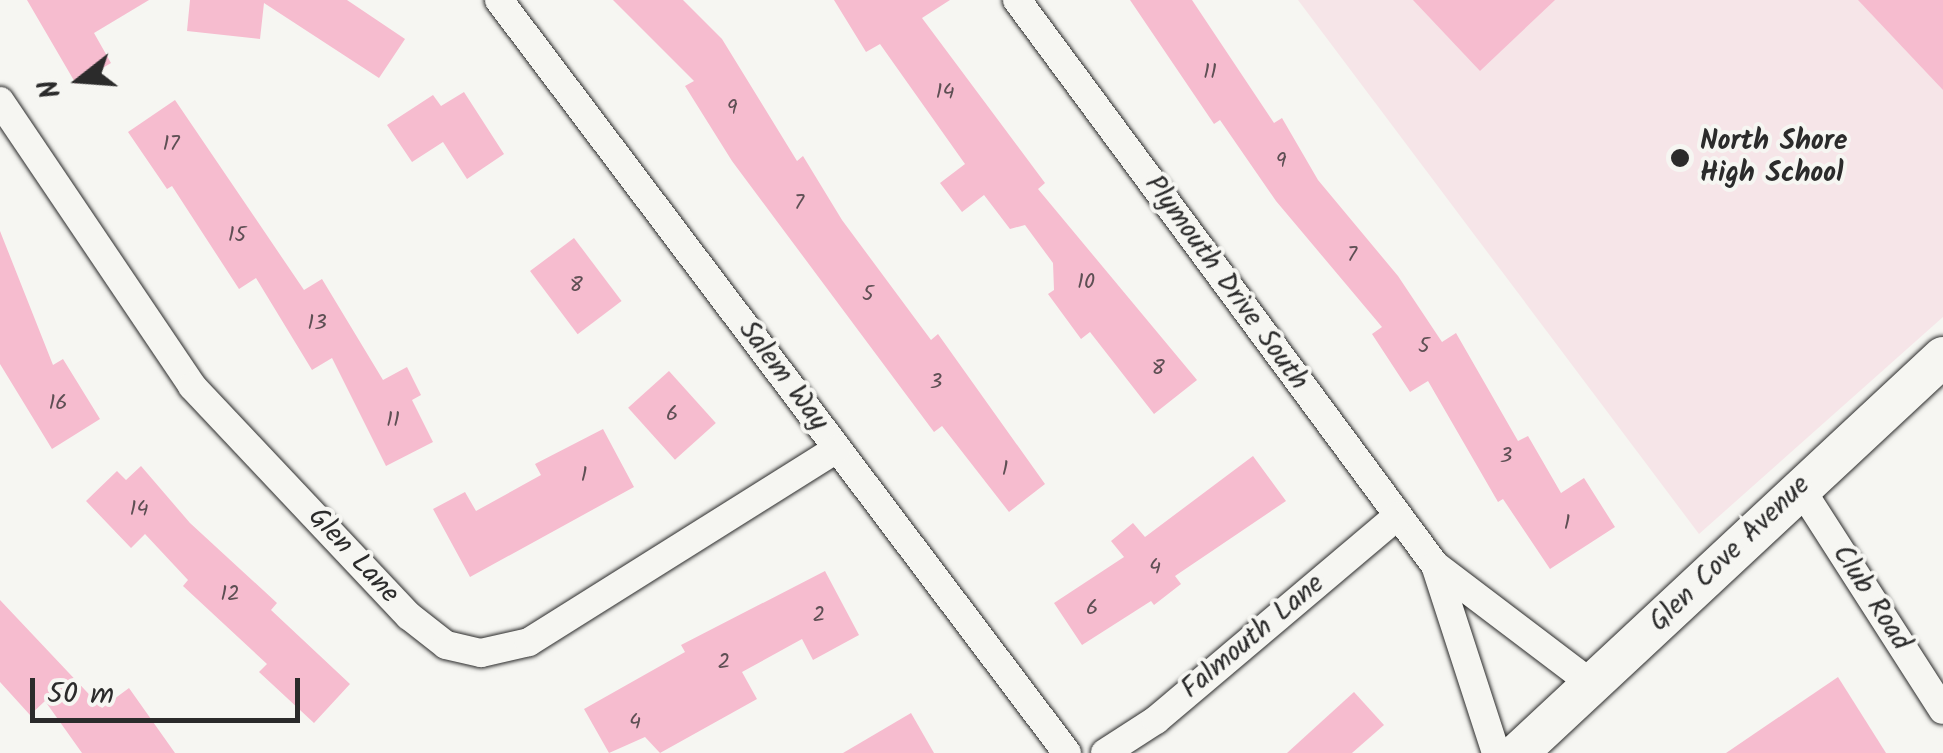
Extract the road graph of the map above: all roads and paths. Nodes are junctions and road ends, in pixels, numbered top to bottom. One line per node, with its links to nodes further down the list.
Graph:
1 (499, 0): 5 (street, Salem Way)
2 (1018, 0): 7 (street, Plymouth Drive South)
3 (0, 101): 5 (street, Glen Lane)
4 (1943, 357): 6 (main road, Glen Cove Avenue)
5 (837, 449): 11 (street, Salem Way)
6 (1799, 486): 9 (main road, Glen Cove Avenue); 10 (street, Club Road)
7 (1397, 516): 8 (street, Plymouth Drive South); 12 (street, Falmouth Lane)
8 (1435, 565): 9 (street); 13 (street)
9 (1593, 685): 14 (main road, Glen Cove Avenue)
10 (1943, 710)
11 (1067, 753)
12 (1105, 753)
13 (1496, 753)
14 (1518, 753)

